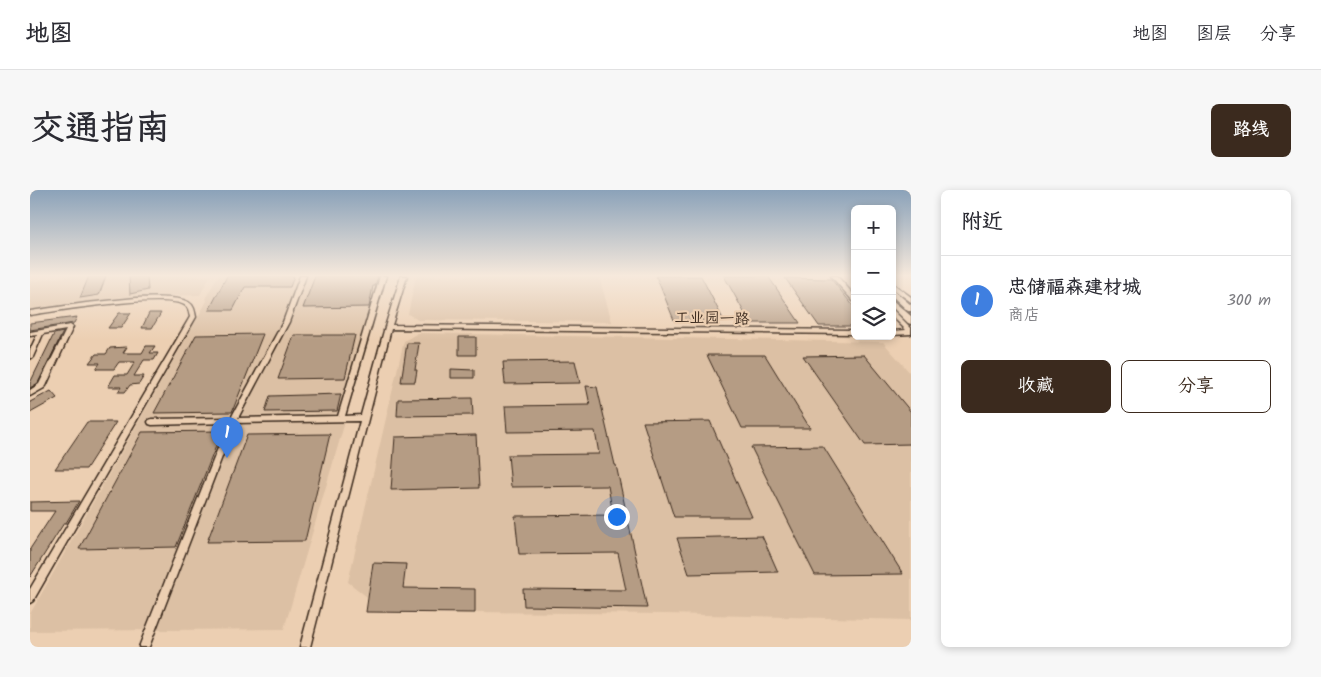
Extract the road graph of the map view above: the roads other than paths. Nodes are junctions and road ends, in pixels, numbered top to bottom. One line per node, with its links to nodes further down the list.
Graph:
1 (295, 297): 20 (street)
2 (377, 297): 18 (street)
3 (397, 297): 10 (street)
4 (899, 297): 6 (main road)
5 (896, 306): 9 (main road)
6 (911, 309)
7 (30, 313): 22 (street)
8 (896, 316): 14 (street)
9 (911, 321)
10 (388, 327): 12 (street, 工业园一路); 19 (street)
11 (41, 332): 15 (street); 16 (street); 17 (street)
12 (851, 332)
13 (896, 332): 14 (street)
14 (911, 332)
15 (30, 334)
16 (30, 358)
17 (30, 393)
18 (341, 418): 19 (street); 20 (street)
19 (365, 418): 24 (street)
20 (233, 420): 21 (street); 23 (street)
21 (152, 422)
22 (30, 598)
23 (144, 647)
24 (305, 647)

